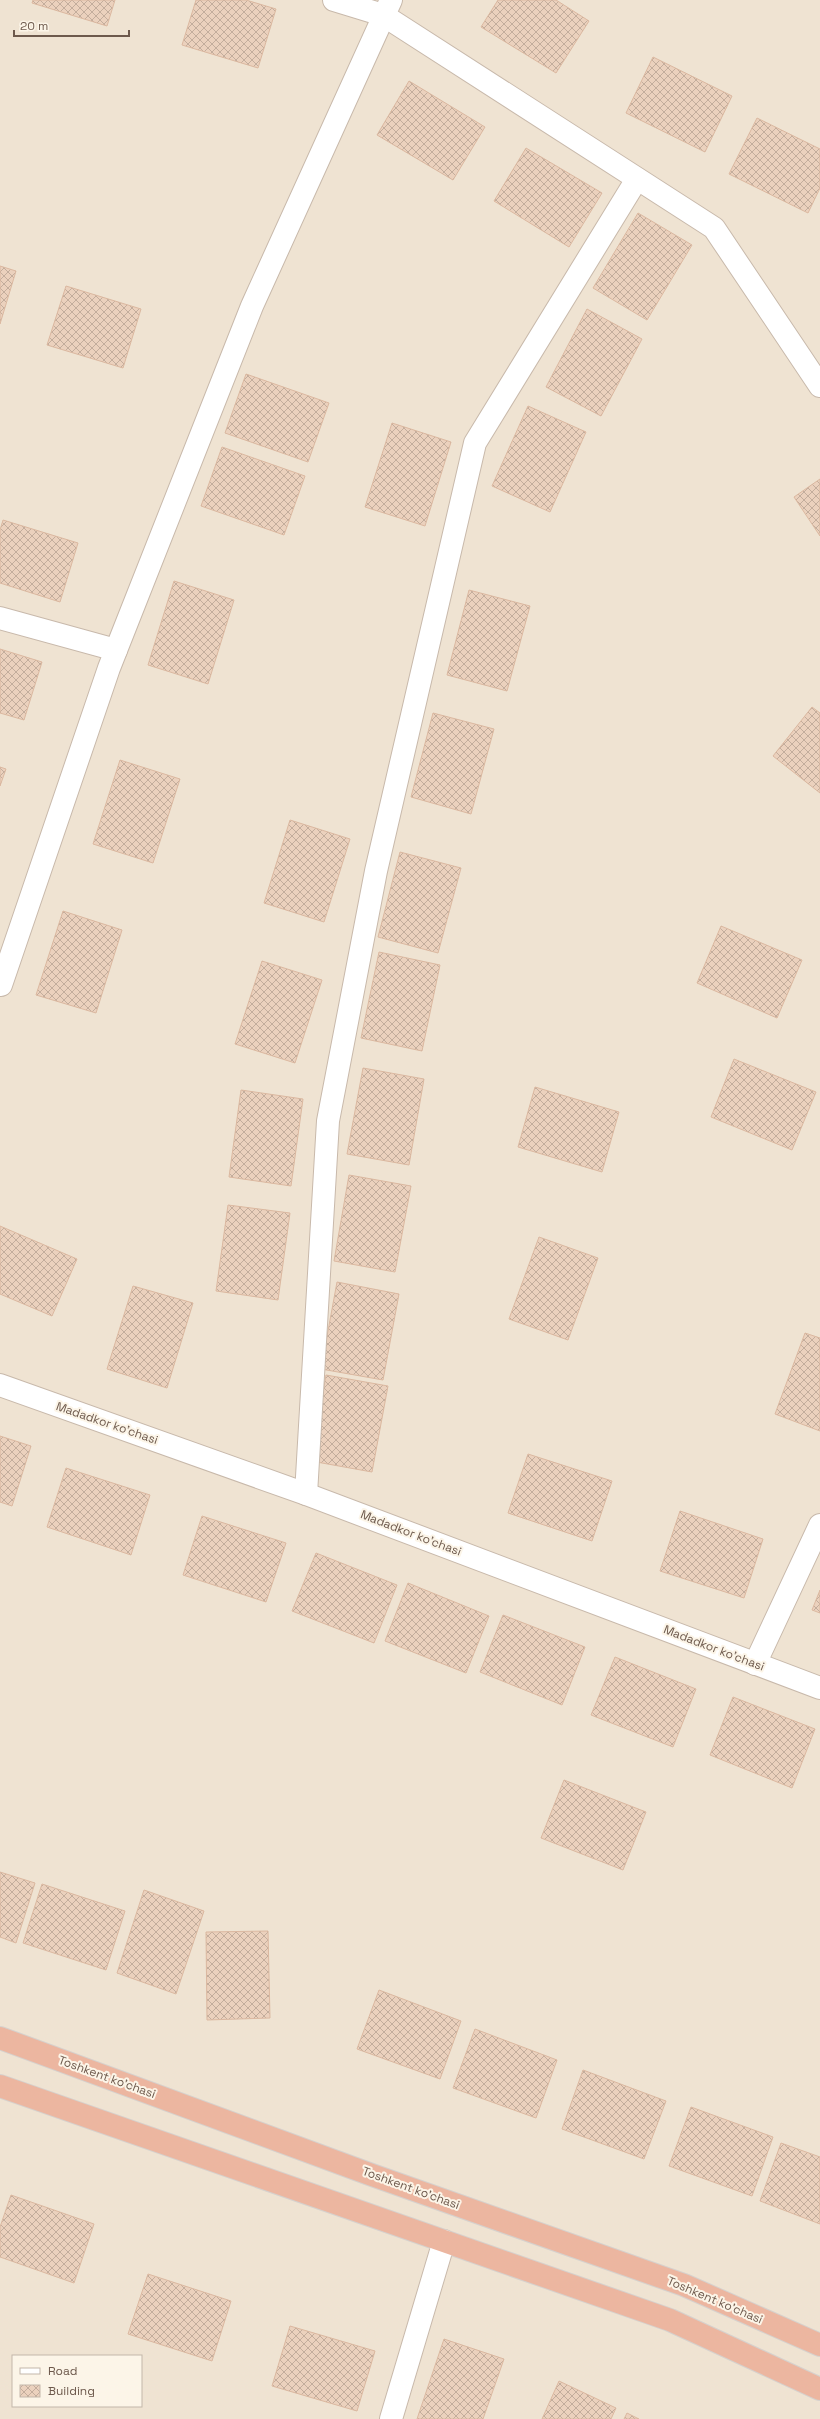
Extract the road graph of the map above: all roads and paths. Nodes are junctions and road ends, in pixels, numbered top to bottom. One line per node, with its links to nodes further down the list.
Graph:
1 (334, 0): 2 (street)
2 (387, 8): 3 (street); 6 (street)
3 (637, 179): 4 (street); 9 (street)
4 (820, 386)
5 (0, 618): 6 (street)
6 (116, 650): 7 (street)
7 (1, 985)
8 (0, 1385): 9 (street, Madadkor ko'chasi)
9 (306, 1494): 11 (street, Madadkor ko'chasi)
10 (820, 1525): 11 (street)
11 (755, 1664): 12 (street, Madadkor ko'chasi)
12 (820, 1688)
13 (0, 2038): 16 (highway, Toshkent ko'chasi)
14 (0, 2086): 15 (highway)
15 (444, 2241): 17 (highway); 18 (street)
16 (820, 2345)
17 (820, 2389)
18 (391, 2419)

